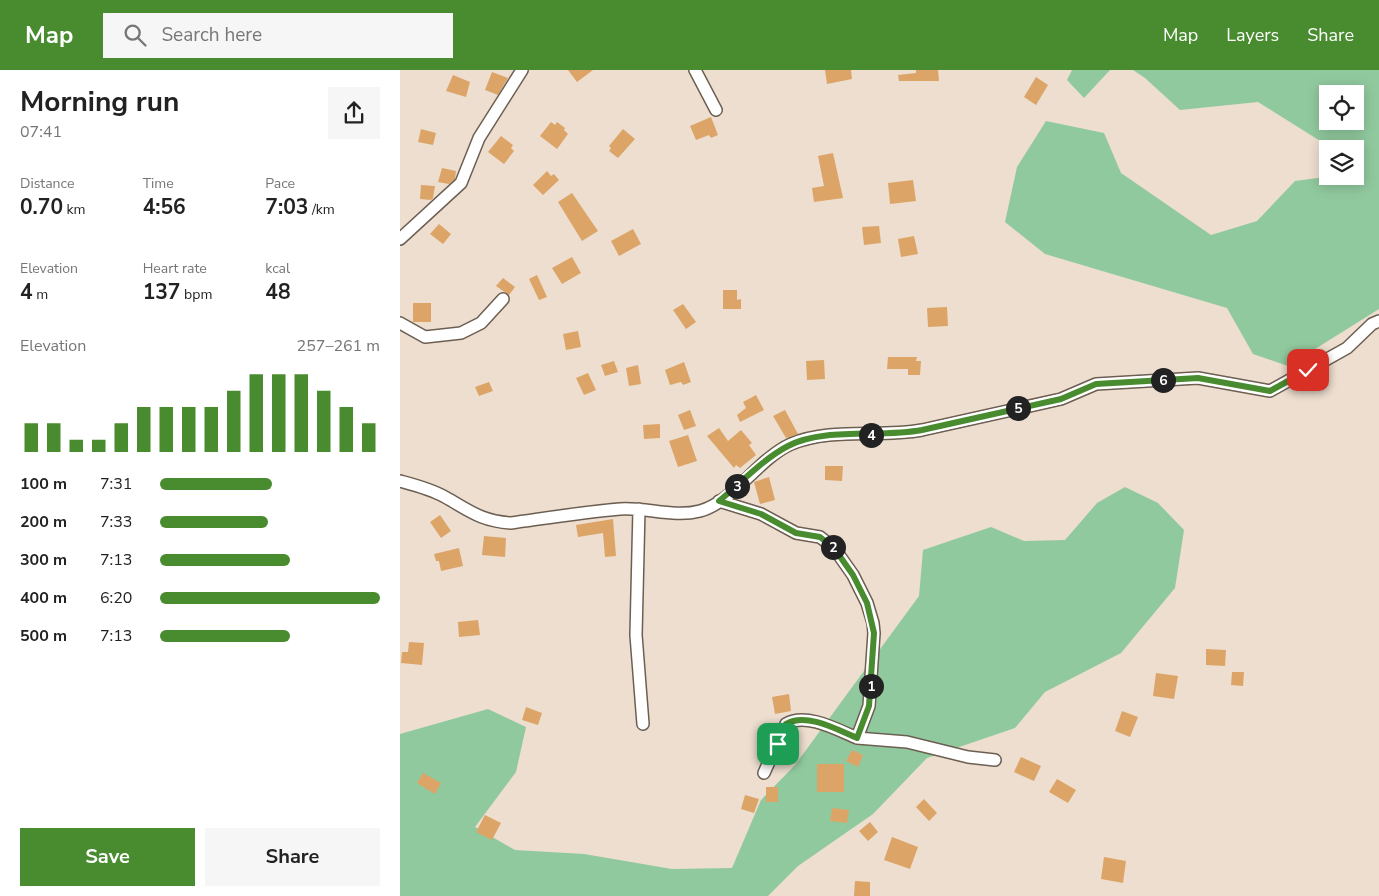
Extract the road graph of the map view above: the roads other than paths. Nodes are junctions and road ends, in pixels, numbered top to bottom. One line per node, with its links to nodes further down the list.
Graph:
1 (522, 70): 4 (street)
2 (695, 70): 3 (street)
3 (716, 110)
4 (400, 239)
5 (503, 299): 7 (street)
6 (1379, 322): 9 (street)
7 (400, 323)
8 (400, 481): 10 (street)
9 (719, 501): 10 (street); 12 (street)
10 (639, 509): 11 (street)
11 (643, 724)
12 (857, 738): 13 (street); 14 (street)
13 (995, 760)
14 (764, 772)

